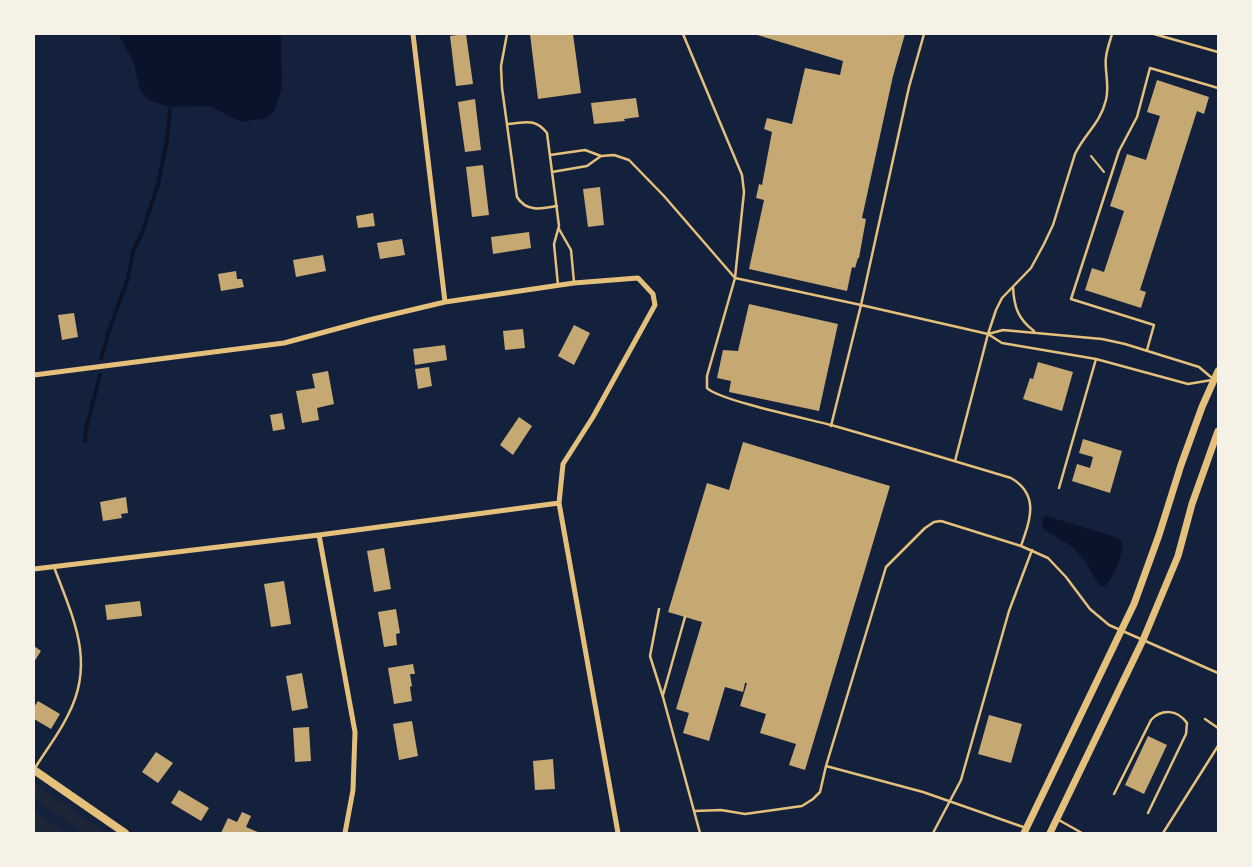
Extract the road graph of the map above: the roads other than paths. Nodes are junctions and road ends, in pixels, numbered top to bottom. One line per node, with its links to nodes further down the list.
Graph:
1 (413, 34): 19 (street)
2 (507, 34): 9 (lane)
3 (683, 34): 15 (lane)
4 (924, 34): 20 (lane)
5 (1112, 34): 18 (lane)
6 (1154, 34): 7 (lane)
7 (1218, 52)
8 (1218, 88): 23 (lane)
9 (507, 124): 10 (lane); 13 (lane)
10 (550, 155): 11 (lane); 12 (lane)
11 (601, 156): 12 (lane); 15 (lane)
12 (552, 172): 13 (lane)
13 (557, 206): 14 (lane)
14 (559, 229): 16 (lane); 17 (lane)
15 (735, 278): 20 (lane); 28 (lane)
16 (574, 283): 17 (street); 32 (street)
17 (558, 286): 19 (street)
18 (1013, 287): 21 (lane); 22 (lane)
19 (445, 302): 26 (street)
20 (862, 304): 22 (lane); 28 (lane)
21 (1035, 332): 22 (lane); 23 (lane)
22 (988, 334): 24 (lane); 30 (lane)
23 (1147, 350): 27 (lane)
24 (1096, 359): 27 (lane); 31 (lane)
25 (1218, 371): 27 (main road)
26 (34, 375)
27 (1217, 380): 40 (main road)
28 (831, 426): 30 (lane)
29 (1218, 431): 41 (main road)
30 (955, 461): 34 (lane)
31 (1059, 488)
32 (559, 503): 33 (street); 57 (street)
33 (319, 535): 36 (street); 56 (street)
34 (1022, 546): 35 (lane); 47 (lane)
35 (1032, 550): 40 (lane); 50 (lane)
36 (54, 567): 37 (street); 48 (lane)
37 (34, 569)
38 (660, 609): 43 (lane)
39 (685, 617): 43 (lane)
40 (1122, 631): 41 (lane); 54 (main road)
41 (1143, 640): 42 (lane); 53 (main road)
42 (1218, 673)
43 (663, 696): 51 (lane)
44 (1205, 719): 45 (lane)
45 (1218, 728)
46 (1218, 746): 62 (lane)
47 (826, 766): 50 (lane); 51 (lane)
48 (34, 770): 55 (main road)
49 (1114, 794): 52 (lane)
50 (950, 801): 54 (lane); 59 (lane)
51 (695, 811): 58 (lane)
52 (1148, 813)
53 (1057, 819): 60 (main road); 61 (lane)
54 (1025, 831)
55 (126, 833)
56 (345, 833)
57 (618, 833)
58 (700, 833)
59 (933, 833)
60 (1050, 833)
61 (1082, 833)
62 (1164, 833)

